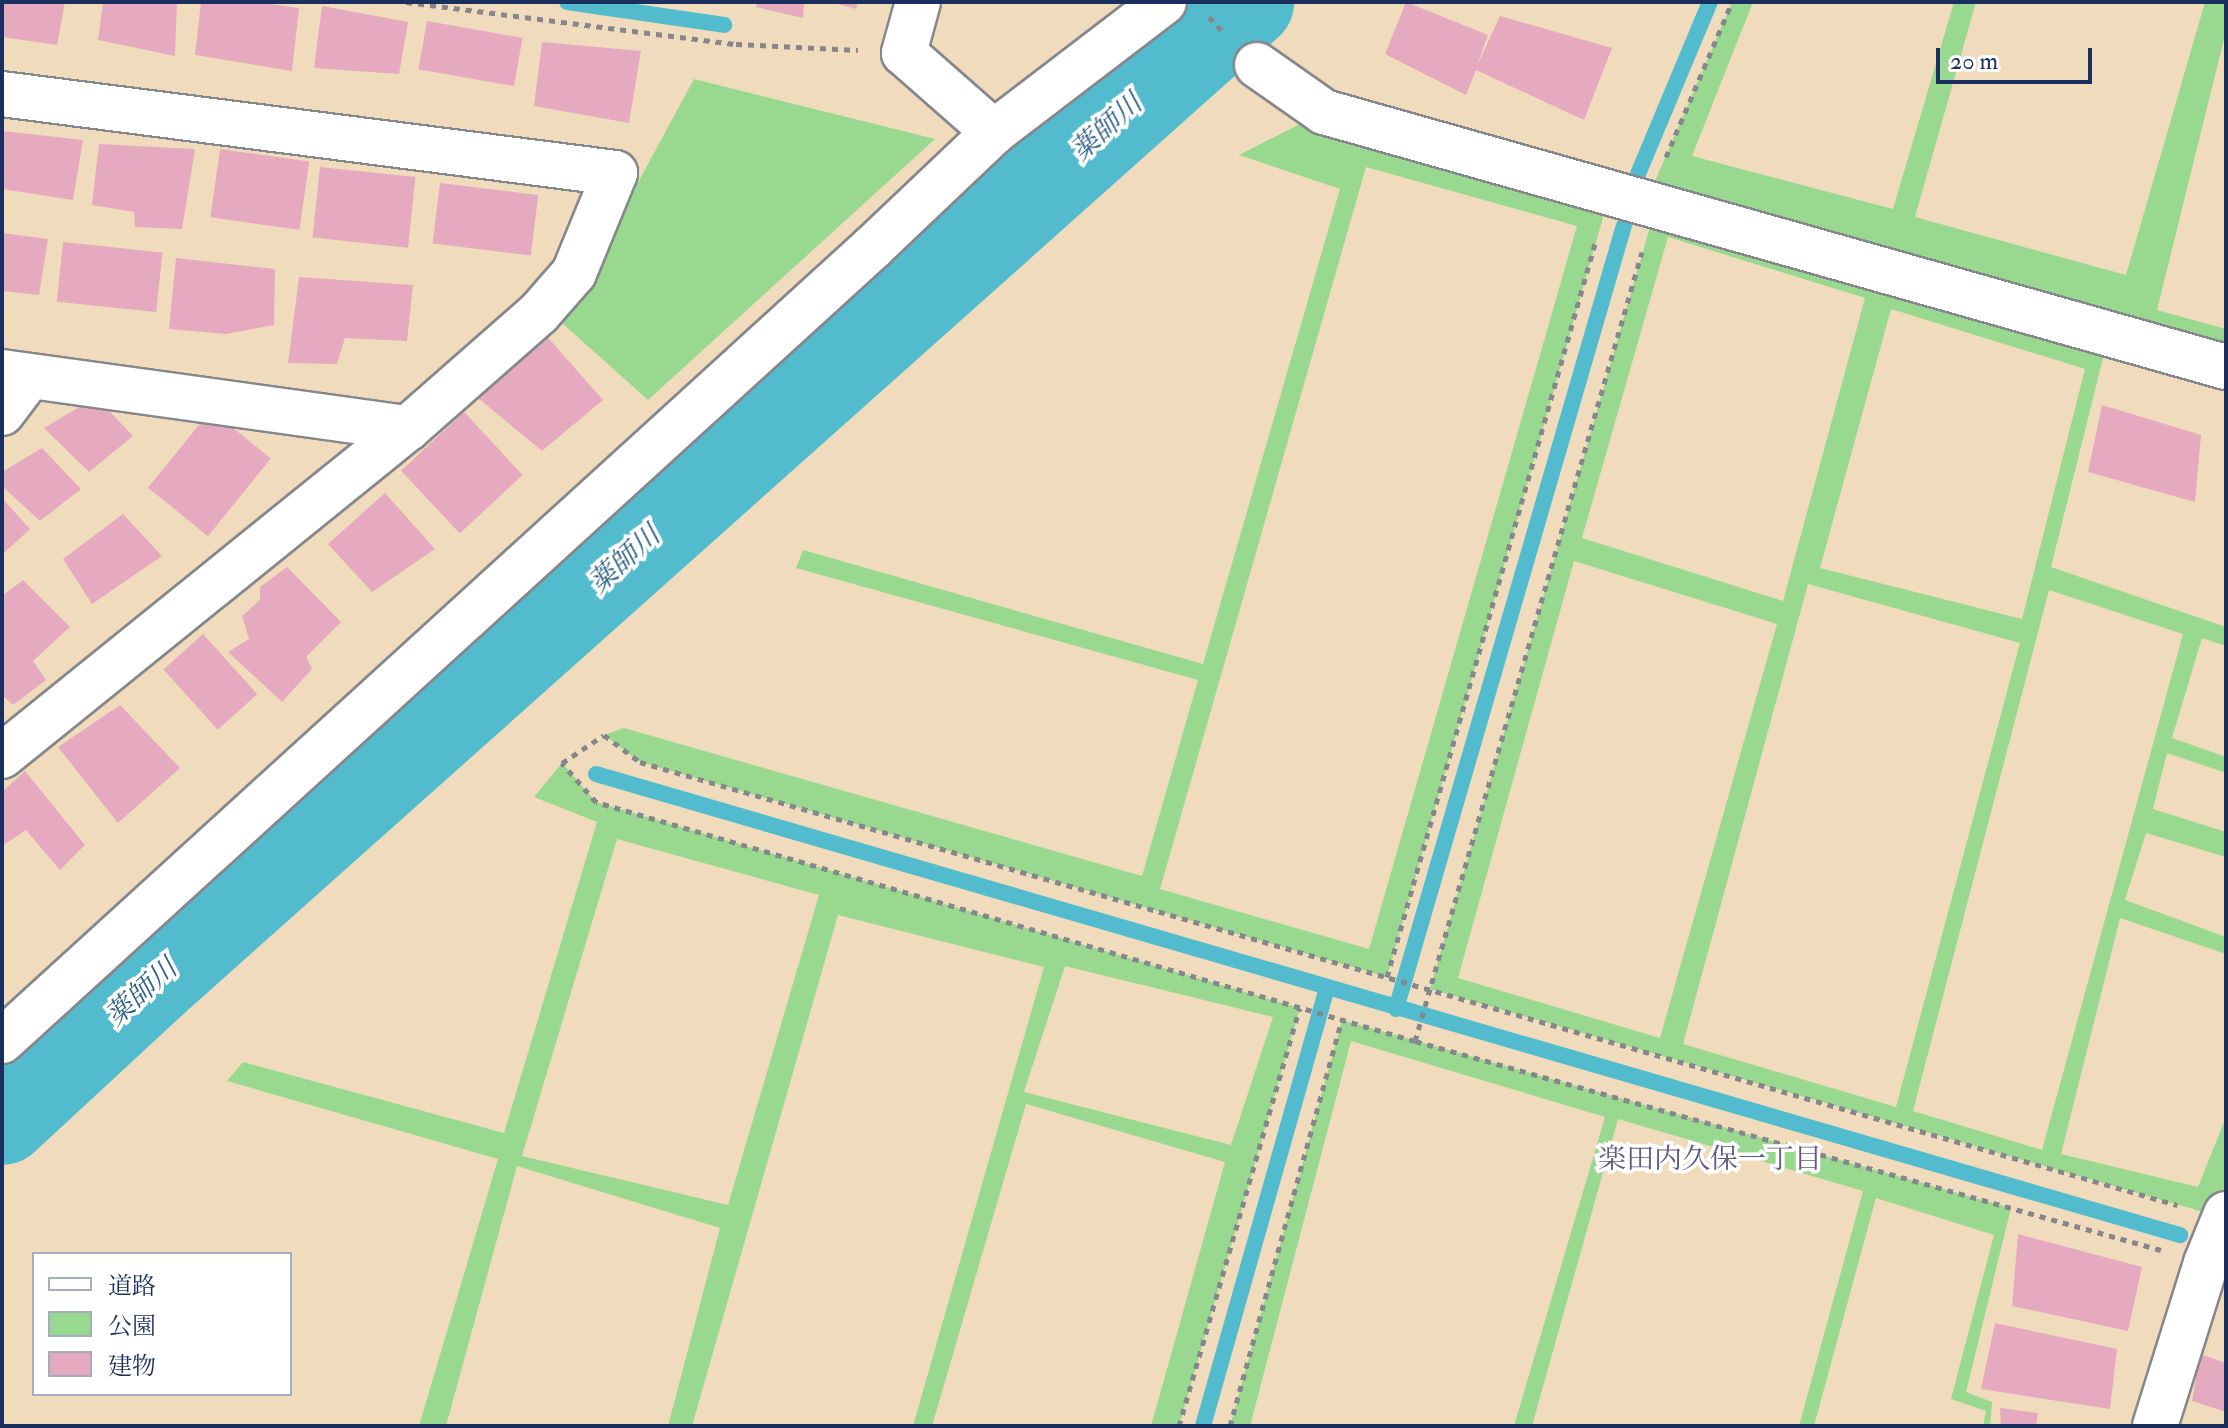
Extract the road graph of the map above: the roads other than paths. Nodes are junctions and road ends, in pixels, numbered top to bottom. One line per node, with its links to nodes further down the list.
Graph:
1 (918, 2): 5 (street)
2 (1164, 2): 5 (street)
3 (1257, 65): 6 (street)
4 (2, 94): 9 (street)
5 (994, 132): 11 (street)
6 (2226, 367)
7 (16, 374): 8 (street); 9 (street)
8 (2, 413)
9 (408, 428): 10 (street)
10 (2, 756)
11 (2, 1041)
12 (2225, 1216): 13 (street)
13 (2155, 1426)

